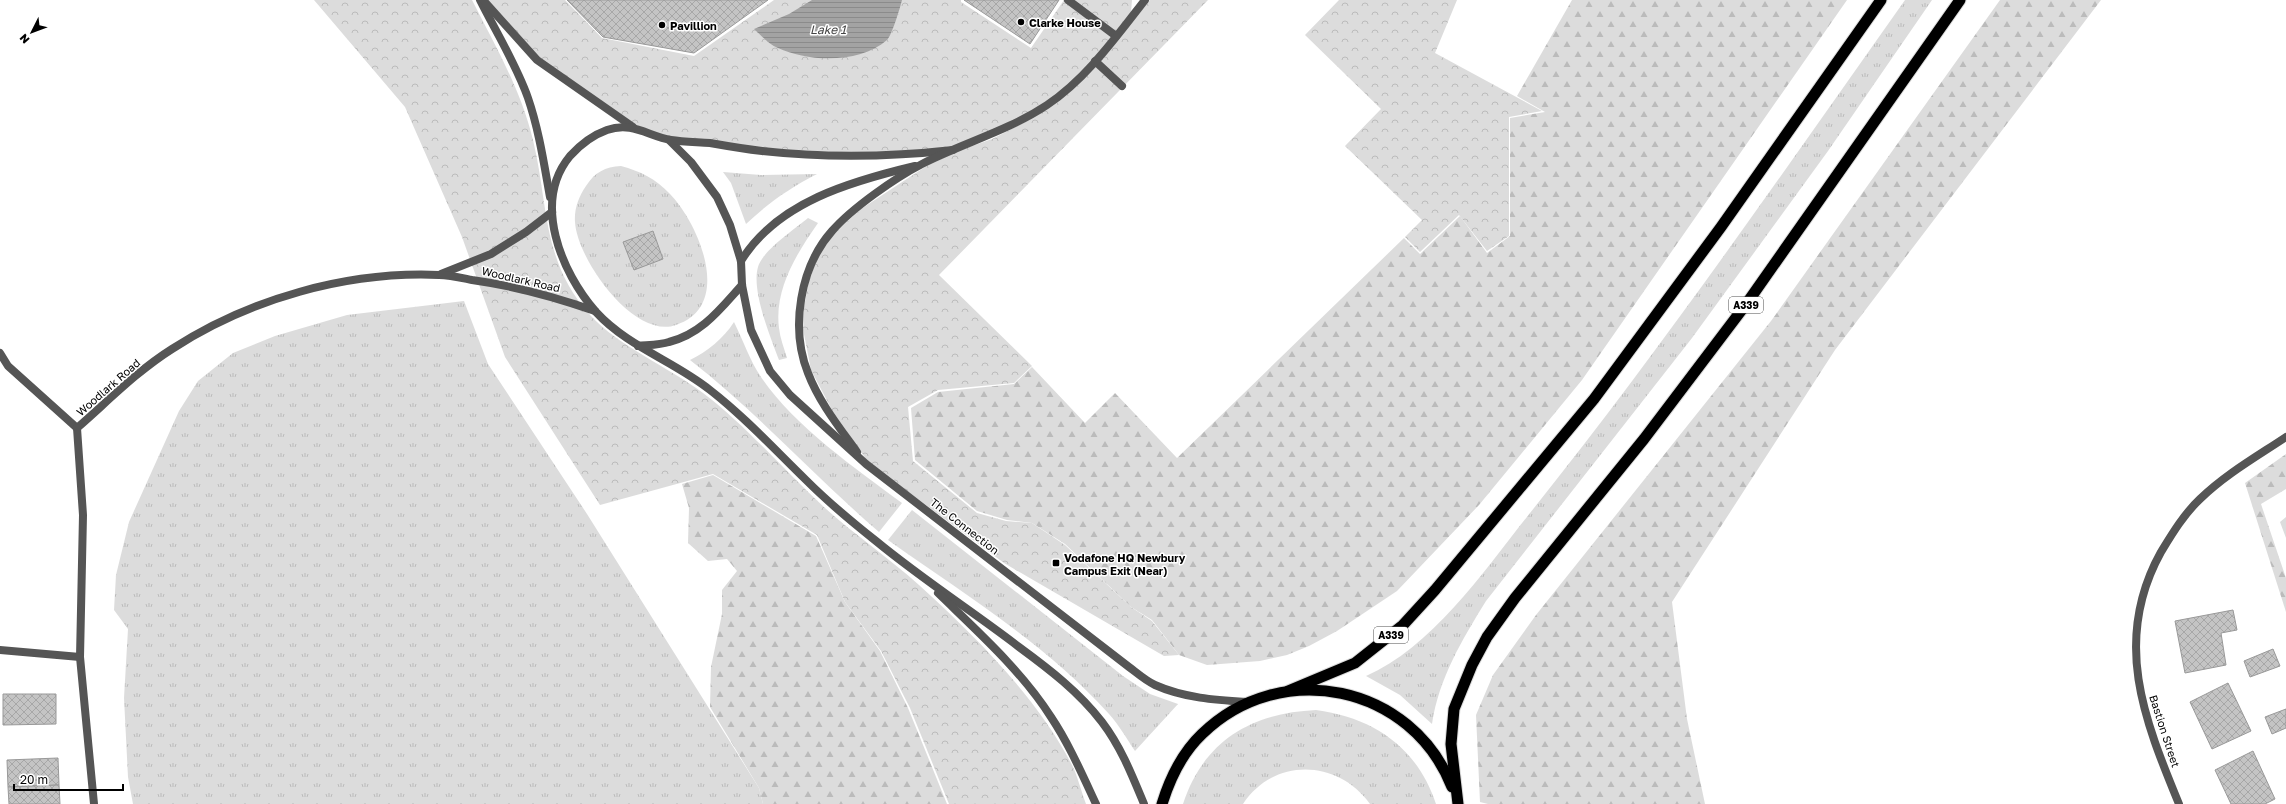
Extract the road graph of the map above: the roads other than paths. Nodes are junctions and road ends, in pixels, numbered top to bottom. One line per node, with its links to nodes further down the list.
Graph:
1 (480, 0): 16 (street)
2 (484, 0): 12 (street)
3 (1068, 0): 9 (street)
4 (1136, 0): 8 (street)
5 (1145, 0): 8 (street)
6 (1881, 0): 30 (highway, A339)
7 (1960, 0): 32 (highway, A339)
8 (1135, 13): 9 (street)
9 (1116, 36): 10 (street)
10 (1095, 62): 11 (street); 14 (street)
11 (1122, 86)
12 (633, 127): 13 (street); 16 (street)
13 (669, 140): 14 (street); 18 (street, The Connection)
14 (953, 150): 15 (street)
15 (921, 164): 18 (street); 26 (street)
16 (551, 203): 17 (street)
17 (552, 212): 19 (street, Woodlark Road); 21 (street)
18 (741, 261): 20 (street, The Connection)
19 (440, 275): 21 (street, Woodlark Road); 24 (street, Woodlark Road)
20 (742, 285): 22 (street); 26 (street, The Connection)
21 (595, 311): 22 (street)
22 (638, 346): 27 (street)
23 (0, 353): 24 (street)
24 (77, 428): 29 (street, Woodlark Road)
25 (2286, 437): 37 (street, Bastion Street)
26 (866, 464): 31 (street, The Connection)
27 (922, 577): 34 (street); 35 (street)
28 (0, 650): 29 (street)
29 (80, 657): 33 (street, Woodlark Road)
30 (1288, 691): 31 (highway); 32 (highway)
31 (1247, 702): 36 (highway)
32 (1457, 803)
33 (94, 804)
34 (1096, 804)
35 (1144, 804)
36 (1162, 804)
37 (2179, 804)

